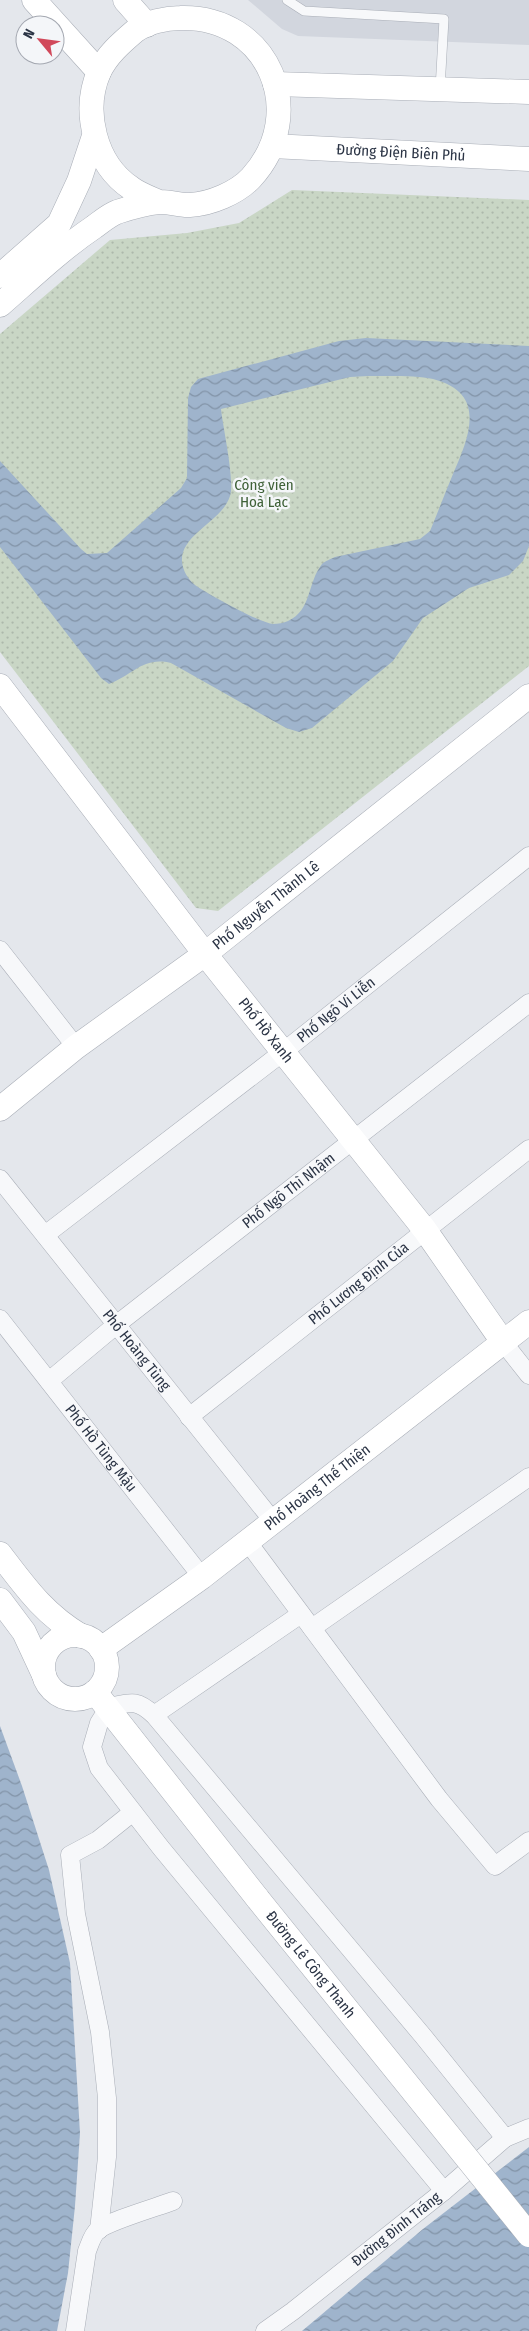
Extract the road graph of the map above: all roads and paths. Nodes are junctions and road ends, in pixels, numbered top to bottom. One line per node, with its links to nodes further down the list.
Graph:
1 (34, 0): 5 (street)
2 (125, 0): 4 (street)
3 (287, 0): 7 (lane)
4 (147, 25): 5 (street); 6 (street)
5 (99, 72): 9 (street)
6 (275, 84): 7 (street); 10 (street)
7 (440, 89): 8 (street)
8 (529, 92)
9 (94, 136): 12 (street); 13 (street)
10 (272, 146): 11 (street, Đường Điện Biên Phủ); 12 (street)
11 (529, 159)
12 (159, 202): 14 (street)
13 (0, 276)
14 (0, 305)
15 (0, 686): 19 (street, Phố Hồ Xanh)
16 (529, 696): 19 (street, Phố Nguyễn Thành Lê)
17 (529, 856): 22 (street, Phố Ngô Vi Liễn)
18 (0, 950): 21 (street)
19 (205, 954): 21 (street, Phố Nguyễn Thành Lê); 22 (street, Phố Hồ Xanh)
20 (529, 1003): 24 (street, Phố Ngô Thì Nhậm)
21 (76, 1047): 23 (street, Phố Nguyễn Thành Lê)
22 (283, 1052): 24 (street, Phố Hồ Xanh); 28 (street, Phố Ngô Vi Liễn)
23 (0, 1109)
24 (354, 1141): 27 (street, Phố Hồ Xanh); 31 (street, Phố Ngô Thì Nhậm)
25 (529, 1149): 27 (street, Phố Lương Định Của)
26 (0, 1179): 28 (street, Phố Hoàng Tùng)
27 (425, 1230): 32 (street, Phố Hồ Xanh); 35 (street, Phố Lương Định Của)
28 (45, 1235): 31 (street, Phố Hoàng Tùng)
29 (0, 1319): 34 (street, Phố Hồ Tùng Mậu)
30 (529, 1322): 32 (street, Phố Hoàng Thế Thiện)
31 (116, 1326): 34 (street, Phố Ngô Thì Nhậm); 35 (street, Phố Hoàng Tùng)
32 (503, 1342): 33 (street, Phố Hồ Xanh); 37 (street, Phố Hoàng Thế Thiện)
33 (529, 1375)
34 (50, 1380): 40 (street, Phố Hồ Tùng Mậu)
35 (189, 1416): 37 (street, Phố Hoàng Tùng)
36 (529, 1477): 42 (street)
37 (273, 1521): 38 (street, Phố Hoàng Thế Thiện)
38 (247, 1541): 40 (street, Phố Hoàng Thế Thiện); 42 (street)
39 (0, 1554): 43 (street)
40 (202, 1577): 44 (street, Phố Hoàng Thế Thiện)
41 (0, 1600): 45 (street)
42 (306, 1621): 47 (street); 49 (street)
43 (81, 1636): 44 (street); 45 (street)
44 (101, 1649): 46 (street)
45 (45, 1677): 46 (street)
46 (102, 1700): 47 (street); 48 (street); 55 (street, Đường Lê Công Thanh, bridge)
47 (154, 1715): 51 (street)
48 (133, 1812): 52 (street); 54 (street)
49 (529, 1841)
50 (529, 2128): 51 (street, Đường Đinh Tráng)
51 (505, 2138): 52 (street, Đường Đinh Tráng)
52 (444, 2191): 57 (street, Đường Đinh Tráng)
53 (173, 2201): 54 (street)
54 (99, 2230): 56 (street)
55 (529, 2235)
56 (75, 2331)
57 (264, 2331)

